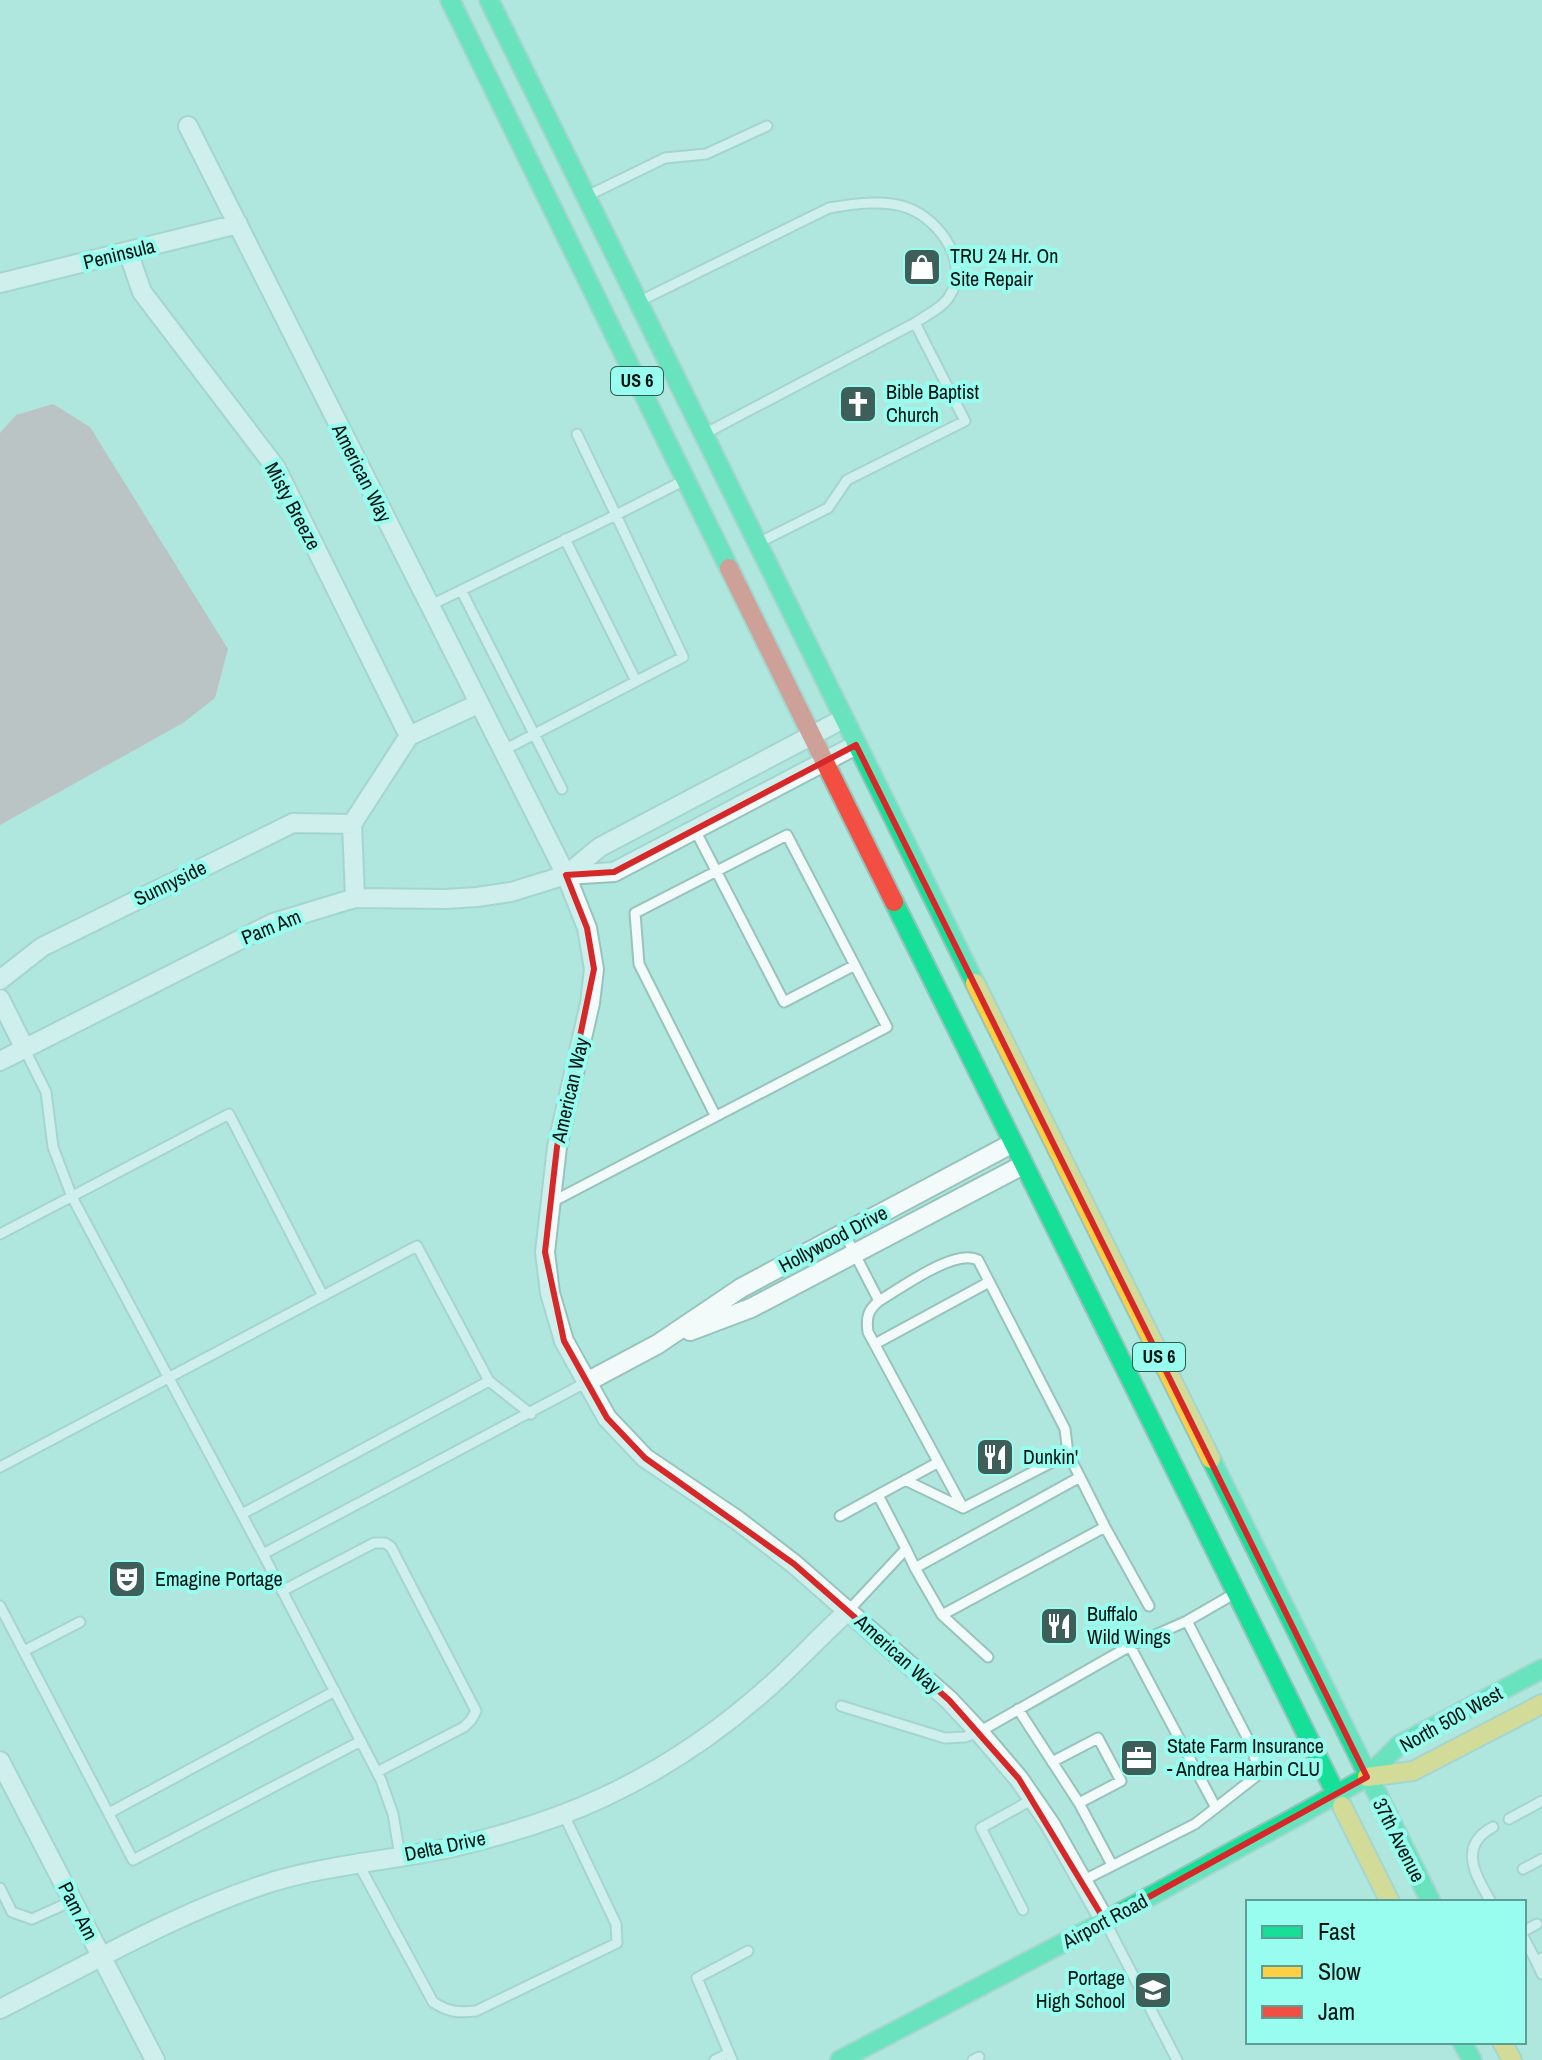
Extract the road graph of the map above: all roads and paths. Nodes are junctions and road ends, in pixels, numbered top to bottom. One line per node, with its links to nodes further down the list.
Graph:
1 (450, 0): 13 (main road, US 6)
2 (489, 0): 5 (main road, US 6)
3 (188, 126): 6 (street, American Way)
4 (767, 126): 5 (lane)
5 (586, 196): 9 (main road, US 6)
6 (238, 224): 7 (street, Peninsula); 18 (street, American Way)
7 (128, 252): 8 (street, Peninsula); 23 (street, Misty Breeze)
8 (0, 283)
9 (638, 302): 10 (lane); 12 (main road, US 6)
10 (915, 323): 12 (lane); 16 (lane)
11 (577, 434): 14 (lane)
12 (703, 434): 16 (main road, US 6)
13 (686, 480): 14 (lane); 24 (main road, US 6)
14 (616, 515): 15 (lane); 19 (lane)
15 (565, 539): 17 (lane); 19 (lane)
16 (757, 544): 21 (main road, US 6)
17 (461, 590): 18 (lane); 22 (lane)
18 (429, 606): 20 (street, American Way)
19 (636, 681): 22 (lane)
20 (478, 704): 23 (street); 26 (street, American Way)
21 (843, 719): 24 (street, Pam Am); 25 (main road, US 6)
22 (534, 735): 26 (lane); 28 (lane)
23 (409, 736): 29 (street)
24 (811, 736): 27 (main road, US 6); 32 (street, Pam Am)
25 (856, 745): 27 (street, Pam Am); 90 (main road, US 6)
26 (502, 751): 32 (street, American Way)
27 (825, 763): 30 (street, Pam Am); 40 (main road, US 6 / US 6)
28 (562, 789)
29 (352, 824): 33 (street); 35 (street, Sunnyside)
30 (695, 830): 31 (lane); 32 (street, Pam Am)
31 (716, 872): 34 (lane); 34 (lane); 39 (lane)
32 (566, 875): 33 (street, Pam Am); 43 (street, American Way)
33 (355, 898): 37 (street, Pam Am)
34 (855, 965): 39 (lane)
35 (0, 980)
36 (0, 999): 37 (street)
37 (24, 1047): 38 (street, Pam Am); 42 (lane)
38 (0, 1061)
39 (715, 1115): 43 (lane)
40 (1013, 1143): 41 (main road, US 6 / US 6); 44 (street, Hollywood Drive)
41 (1023, 1165): 46 (street, Hollywood Drive); 70 (main road, US 6 / US 6)
42 (72, 1197): 45 (lane); 48 (lane); 52 (lane)
43 (549, 1203): 54 (street, American Way)
44 (844, 1233): 46 (lane); 50 (street, Hollywood Drive)
45 (0, 1234)
46 (854, 1253): 49 (lane); 50 (street, Hollywood Drive)
47 (989, 1282): 49 (lane); 51 (lane); 56 (lane)
48 (323, 1296): 52 (lane); 53 (lane)
49 (879, 1301): 51 (lane)
50 (658, 1344): 54 (street, Hollywood Drive)
51 (875, 1344): 57 (lane)
52 (169, 1378): 58 (lane); 63 (lane)
53 (489, 1381): 55 (lane); 63 (lane)
54 (585, 1383): 55 (lane); 73 (street, American Way)
55 (531, 1414): 67 (lane)
56 (1068, 1454): 59 (lane); 62 (lane)
57 (937, 1463): 60 (lane); 62 (lane)
58 (0, 1467)
59 (1080, 1477): 65 (lane); 68 (lane)
60 (905, 1480): 61 (lane); 62 (lane)
61 (878, 1495): 64 (lane); 66 (lane)
62 (963, 1508)
63 (242, 1514): 67 (lane)
64 (840, 1516)
65 (1105, 1527): 72 (lane); 74 (lane)
66 (906, 1549): 68 (lane); 73 (lane)
67 (263, 1554): 69 (lane)
68 (915, 1568): 74 (lane)
69 (282, 1591): 81 (lane); 89 (lane)
70 (1235, 1593): 75 (lane); 91 (main road, US 6 / US 6)
71 (0, 1606): 78 (lane)
72 (1149, 1606)
73 (849, 1610): 85 (street, American Way); 97 (street, Delta Drive)
74 (942, 1615): 79 (lane)
75 (1187, 1621): 77 (lane); 95 (lane)
76 (80, 1622): 78 (lane)
77 (1130, 1646): 84 (lane); 95 (lane)
78 (24, 1651): 96 (lane)
79 (988, 1657)
80 (1542, 1669): 90 (main road, North 500 West)
81 (335, 1691): 86 (lane); 96 (lane)
82 (1542, 1704): 90 (main road, North 500 West)
83 (841, 1706): 85 (lane)
84 (1018, 1709): 85 (lane); 88 (lane)
85 (979, 1732): 92 (street, American Way)
86 (361, 1741): 89 (lane); 96 (lane)
87 (0, 1761): 110 (street, Pam Am)
88 (1052, 1762): 94 (lane); 94 (lane)
89 (377, 1772): 100 (lane)
90 (1367, 1777): 91 (main road, Airport Road); 108 (main road, 37th Avenue / US 6)
91 (1335, 1795): 107 (main road, 37th Avenue / US 6); 112 (main road, Airport Road)
92 (1033, 1799): 105 (street, American Way); 111 (lane)
93 (1542, 1801): 98 (lane)
94 (1079, 1803): 103 (lane)
95 (1216, 1808): 103 (lane)
96 (109, 1813)
97 (563, 1813): 100 (street, Delta Drive); 102 (lane)
98 (1509, 1819)
99 (1493, 1827): 109 (lane)
100 (400, 1856): 102 (street, Delta Drive)
101 (1542, 1859): 104 (lane)
102 (358, 1863): 117 (street, Delta Drive)
103 (1112, 1865): 105 (lane)
104 (1523, 1869)
105 (1082, 1881): 112 (street, American Way)
106 (0, 1888): 110 (lane)
107 (1389, 1900)
108 (1430, 1900)
109 (1490, 1900)
110 (73, 1901): 117 (street, Pam Am)
111 (1023, 1910)
112 (1105, 1921): 122 (main road, Airport Road); 125 (lane)
113 (1537, 1924): 114 (lane)
114 (1526, 1930)
115 (1526, 1941): 118 (lane)
116 (748, 1951): 121 (lane)
117 (102, 1958): 120 (street, Delta Drive); 123 (street, Pam Am)
118 (1539, 1960): 119 (lane)
119 (1542, 1974)
120 (0, 2009)
121 (730, 2057): 124 (lane)
122 (852, 2057)
123 (155, 2060)
124 (715, 2060)
125 (1177, 2060)

